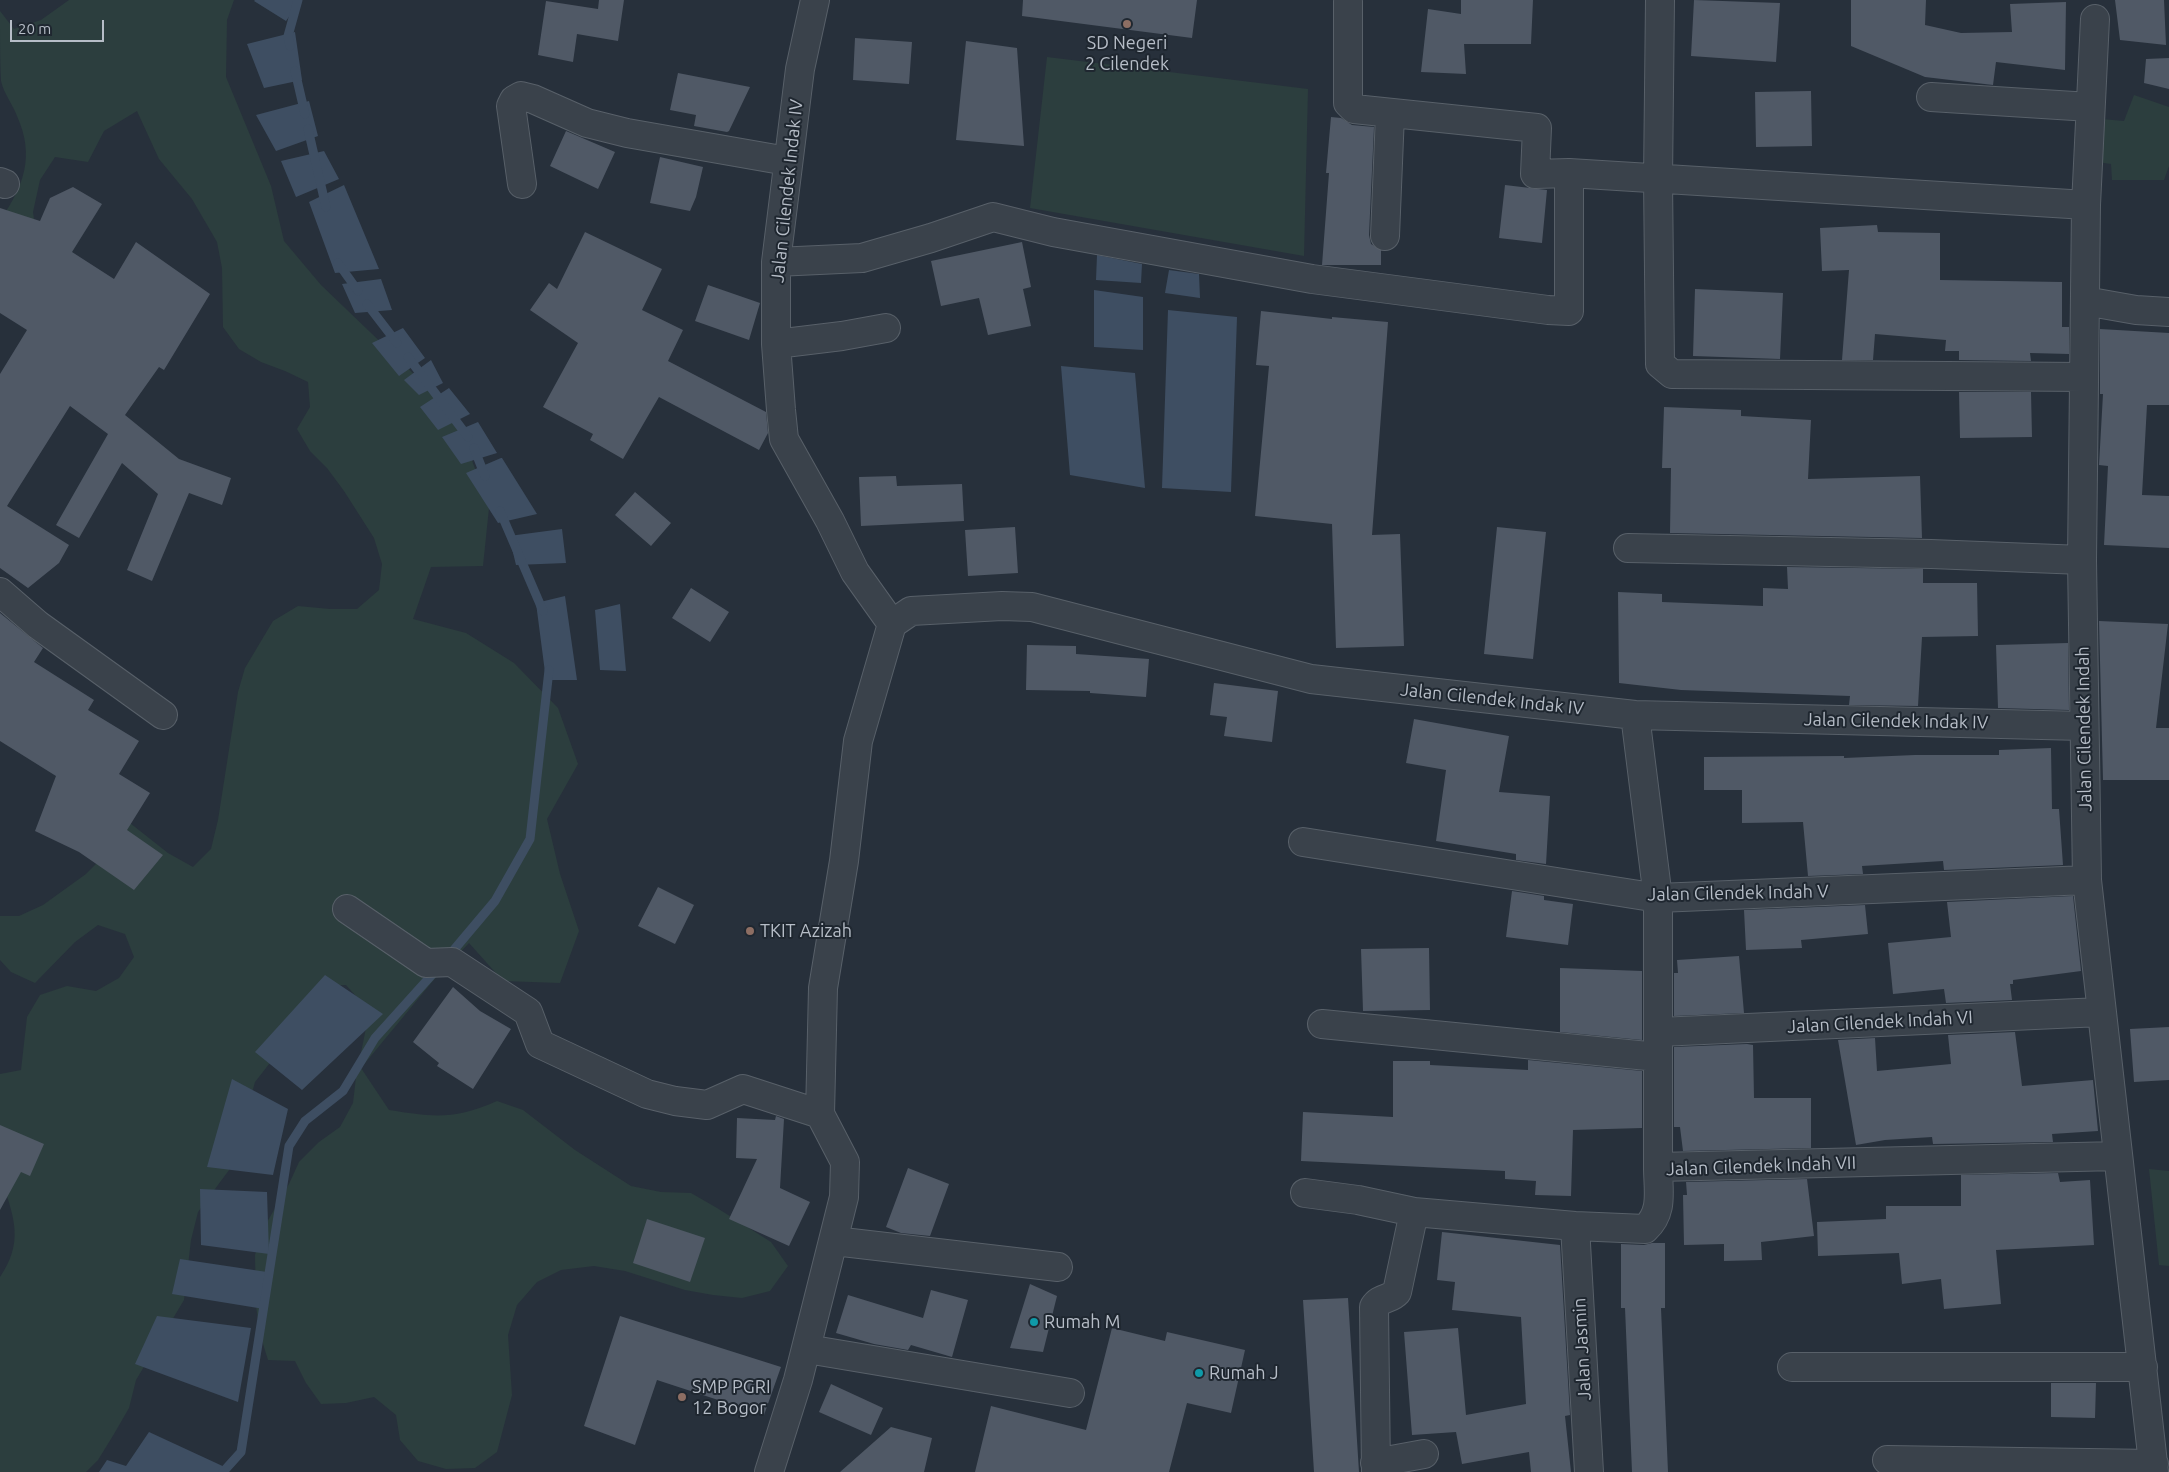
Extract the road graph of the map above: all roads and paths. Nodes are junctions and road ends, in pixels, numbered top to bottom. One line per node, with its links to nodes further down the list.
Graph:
1 (815, 0): 8 (street, Jalan Cilendek Indak IV)
2 (1660, 0): 10 (street)
3 (1348, 2): 7 (street)
4 (2095, 19): 6 (street, Jalan Cilendek Indah)
5 (1931, 97): 6 (street)
6 (2090, 107): 12 (street, Jalan Cilendek Indah)
7 (1390, 114): 9 (street); 13 (street)
8 (787, 161): 11 (street); 14 (street, Jalan Cilendek Indak IV)
9 (1569, 173): 10 (street); 14 (street)
10 (1658, 180): 12 (street); 19 (street)
11 (522, 184)
12 (2086, 205): 15 (street, Jalan Cilendek Indah)
13 (1385, 236)
14 (776, 262): 18 (street, Jalan Cilendek Indak IV)
15 (2085, 300): 16 (street); 19 (street, Jalan Cilendek Indah)
16 (2169, 312)
17 (886, 328): 18 (street)
18 (776, 344): 23 (street, Jalan Cilendek Indak IV)
19 (2084, 378): 21 (street, Jalan Cilendek Indah)
20 (1628, 548): 21 (street)
21 (2082, 560): 26 (street, Jalan Cilendek Indah)
22 (0, 592): 24 (street)
23 (901, 617): 25 (street, Jalan Cilendek Indak IV); 34 (street)
24 (163, 714)
25 (1635, 715): 26 (street, Jalan Cilendek Indak IV); 29 (street)
26 (2083, 726): 28 (street, Jalan Cilendek Indah)
27 (1303, 842): 29 (street, Jalan Cilendek Indah V)
28 (2087, 880): 29 (street, Jalan Cilendek Indah V); 31 (street, Jalan Cilendek Indah)
29 (1658, 898): 33 (street)
30 (347, 909): 34 (street)
31 (2101, 1012): 33 (street, Jalan Cilendek Indah VI); 35 (street, Jalan Cilendek Indah)
32 (1322, 1024): 33 (street, Jalan Cilendek Indah VI)
33 (1659, 1045): 36 (street)
34 (820, 1114): 40 (street)
35 (2118, 1156): 36 (street, Jalan Cilendek Indah VII); 44 (street, Jalan Cilendek Indah)
36 (1658, 1167): 39 (street, Jalan Cilendek Indah VII)
37 (1305, 1193): 38 (street, Jalan Cilendek Indah VII)
38 (1414, 1212): 39 (street, Jalan Cilendek Indah VII); 48 (street)
39 (1574, 1226): 51 (street, Jalan Jasmin)
40 (834, 1241): 41 (street); 42 (street)
41 (1058, 1267)
42 (806, 1349): 45 (street); 50 (street)
43 (1792, 1367): 44 (street)
44 (2143, 1367): 49 (street, Jalan Cilendek Indah)
45 (1070, 1393)
46 (1424, 1454): 48 (street)
47 (1887, 1460): 49 (street)
48 (1375, 1468)
49 (2154, 1468)
50 (768, 1472)
51 (1589, 1472)

